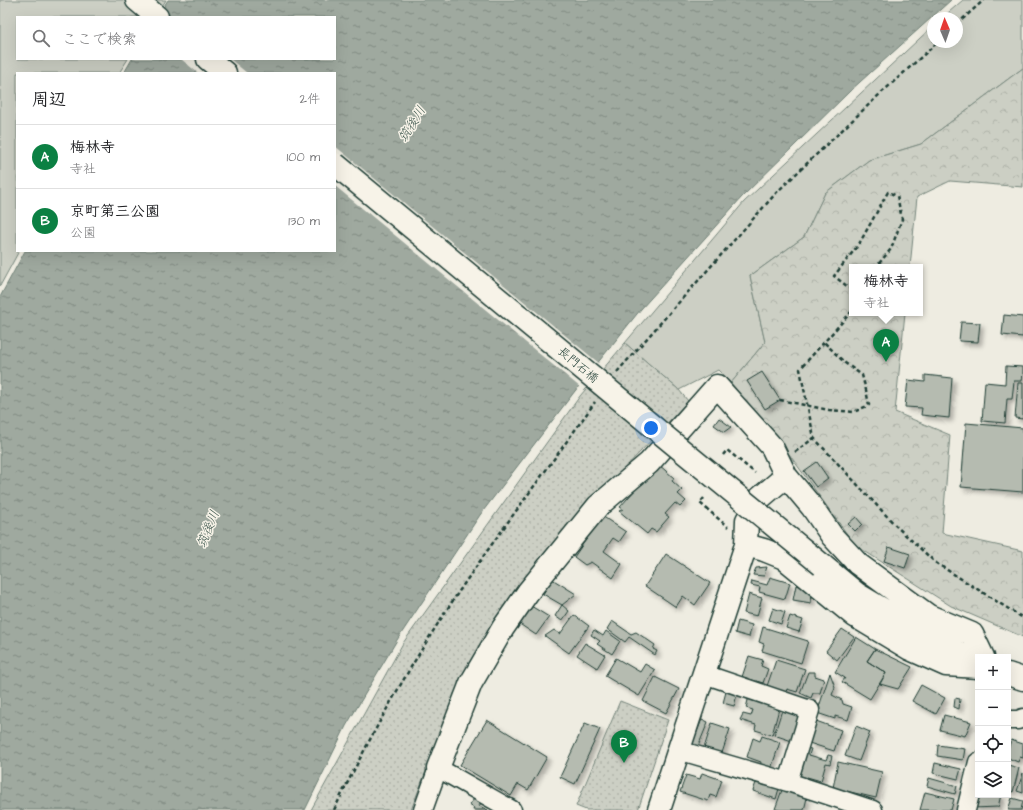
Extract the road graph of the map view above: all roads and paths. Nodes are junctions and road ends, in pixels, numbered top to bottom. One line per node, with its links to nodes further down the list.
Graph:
1 (137, 0): 3 (street)
2 (984, 0): 4 (path)
3 (156, 16)
4 (963, 19)
5 (209, 60): 6 (street)
6 (224, 72)
7 (336, 165): 21 (street, 長門石橋, bridge)
8 (879, 264): 9 (path)
9 (849, 288)
10 (849, 314): 11 (path)
11 (824, 342): 13 (path); 13 (path)
12 (780, 400): 13 (path)
13 (808, 405): 19 (path)
14 (723, 455): 15 (path)
15 (755, 473)
16 (786, 476): 18 (street); 20 (street); 29 (street)
17 (704, 498): 18 (path)
18 (740, 538): 22 (street); 23 (street)
19 (1023, 618)
20 (982, 654)
21 (975, 661)
22 (975, 666)
23 (704, 674): 28 (street); 31 (street)
24 (1011, 675): 25 (street)
25 (1023, 679)
26 (1023, 718): 27 (street)
27 (1011, 720)
28 (678, 750): 31 (street); 34 (street)
29 (438, 768): 32 (street); 33 (street)
30 (975, 774): 36 (street)
31 (788, 782): 35 (street)
32 (423, 810)
33 (512, 810)
34 (659, 810)
35 (872, 810)
36 (966, 810)

